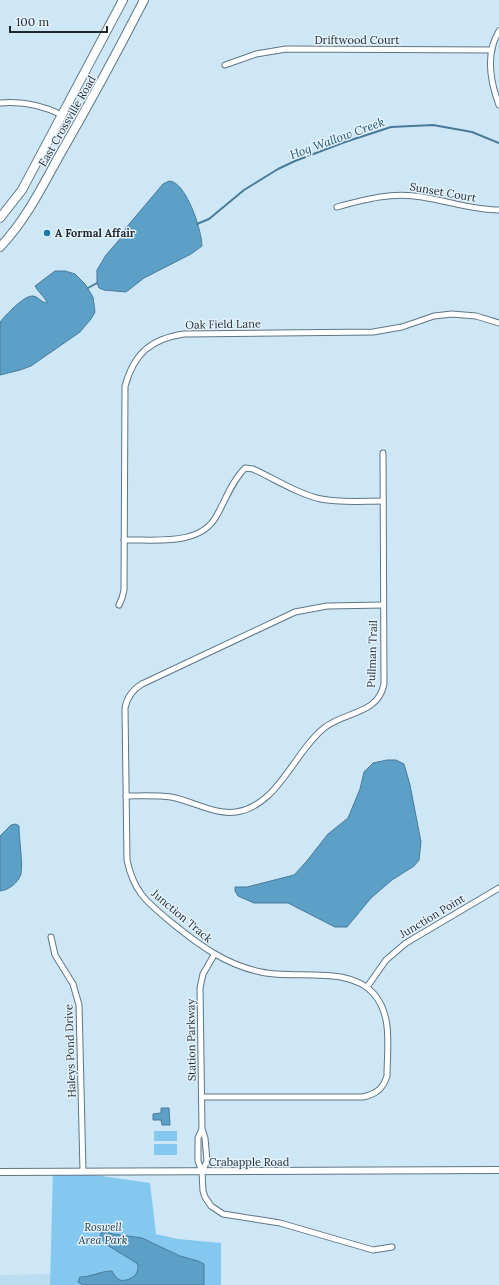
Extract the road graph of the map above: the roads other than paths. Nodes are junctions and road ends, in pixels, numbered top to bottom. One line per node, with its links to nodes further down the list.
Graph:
1 (123, 0): 8 (main road, East Crossville Road)
2 (144, 0): 12 (main road, East Crossville Road)
3 (499, 31): 4 (street)
4 (492, 50): 5 (street, Driftwood Court); 7 (street)
5 (225, 64)
6 (0, 103): 8 (street)
7 (499, 105)
8 (62, 115): 11 (main road, East Crossville Road)
9 (337, 207): 10 (street, Sunset Court)
10 (499, 210)
11 (0, 218)
12 (0, 246)
13 (499, 323): 16 (street, Oak Field Lane)
14 (383, 453): 15 (street, Pullman Trail)
15 (383, 501): 16 (street); 18 (street, Pullman Trail)
16 (124, 540): 17 (street, Oak Field Lane)
17 (119, 605)
18 (384, 605): 19 (street, Junction Track); 19 (street, Pullman Trail)
19 (126, 796): 22 (street, Junction Track)
20 (499, 888): 23 (street, Junction Point)
21 (51, 937): 27 (street, Haleys Pond Drive)
22 (214, 955): 23 (street, Junction Track); 24 (street, Station Parkway)
23 (367, 987): 24 (street, Junction Track)
24 (202, 1097): 25 (street, Station Parkway)
25 (202, 1129): 29 (street, Station Parkway); 29 (street, Station Parkway)
26 (499, 1170): 29 (street, Crabapple Road)
27 (83, 1171): 28 (street, Crabapple Road); 29 (street, Crabapple Road)
28 (0, 1172)
29 (202, 1172): 30 (street)
30 (392, 1247)

